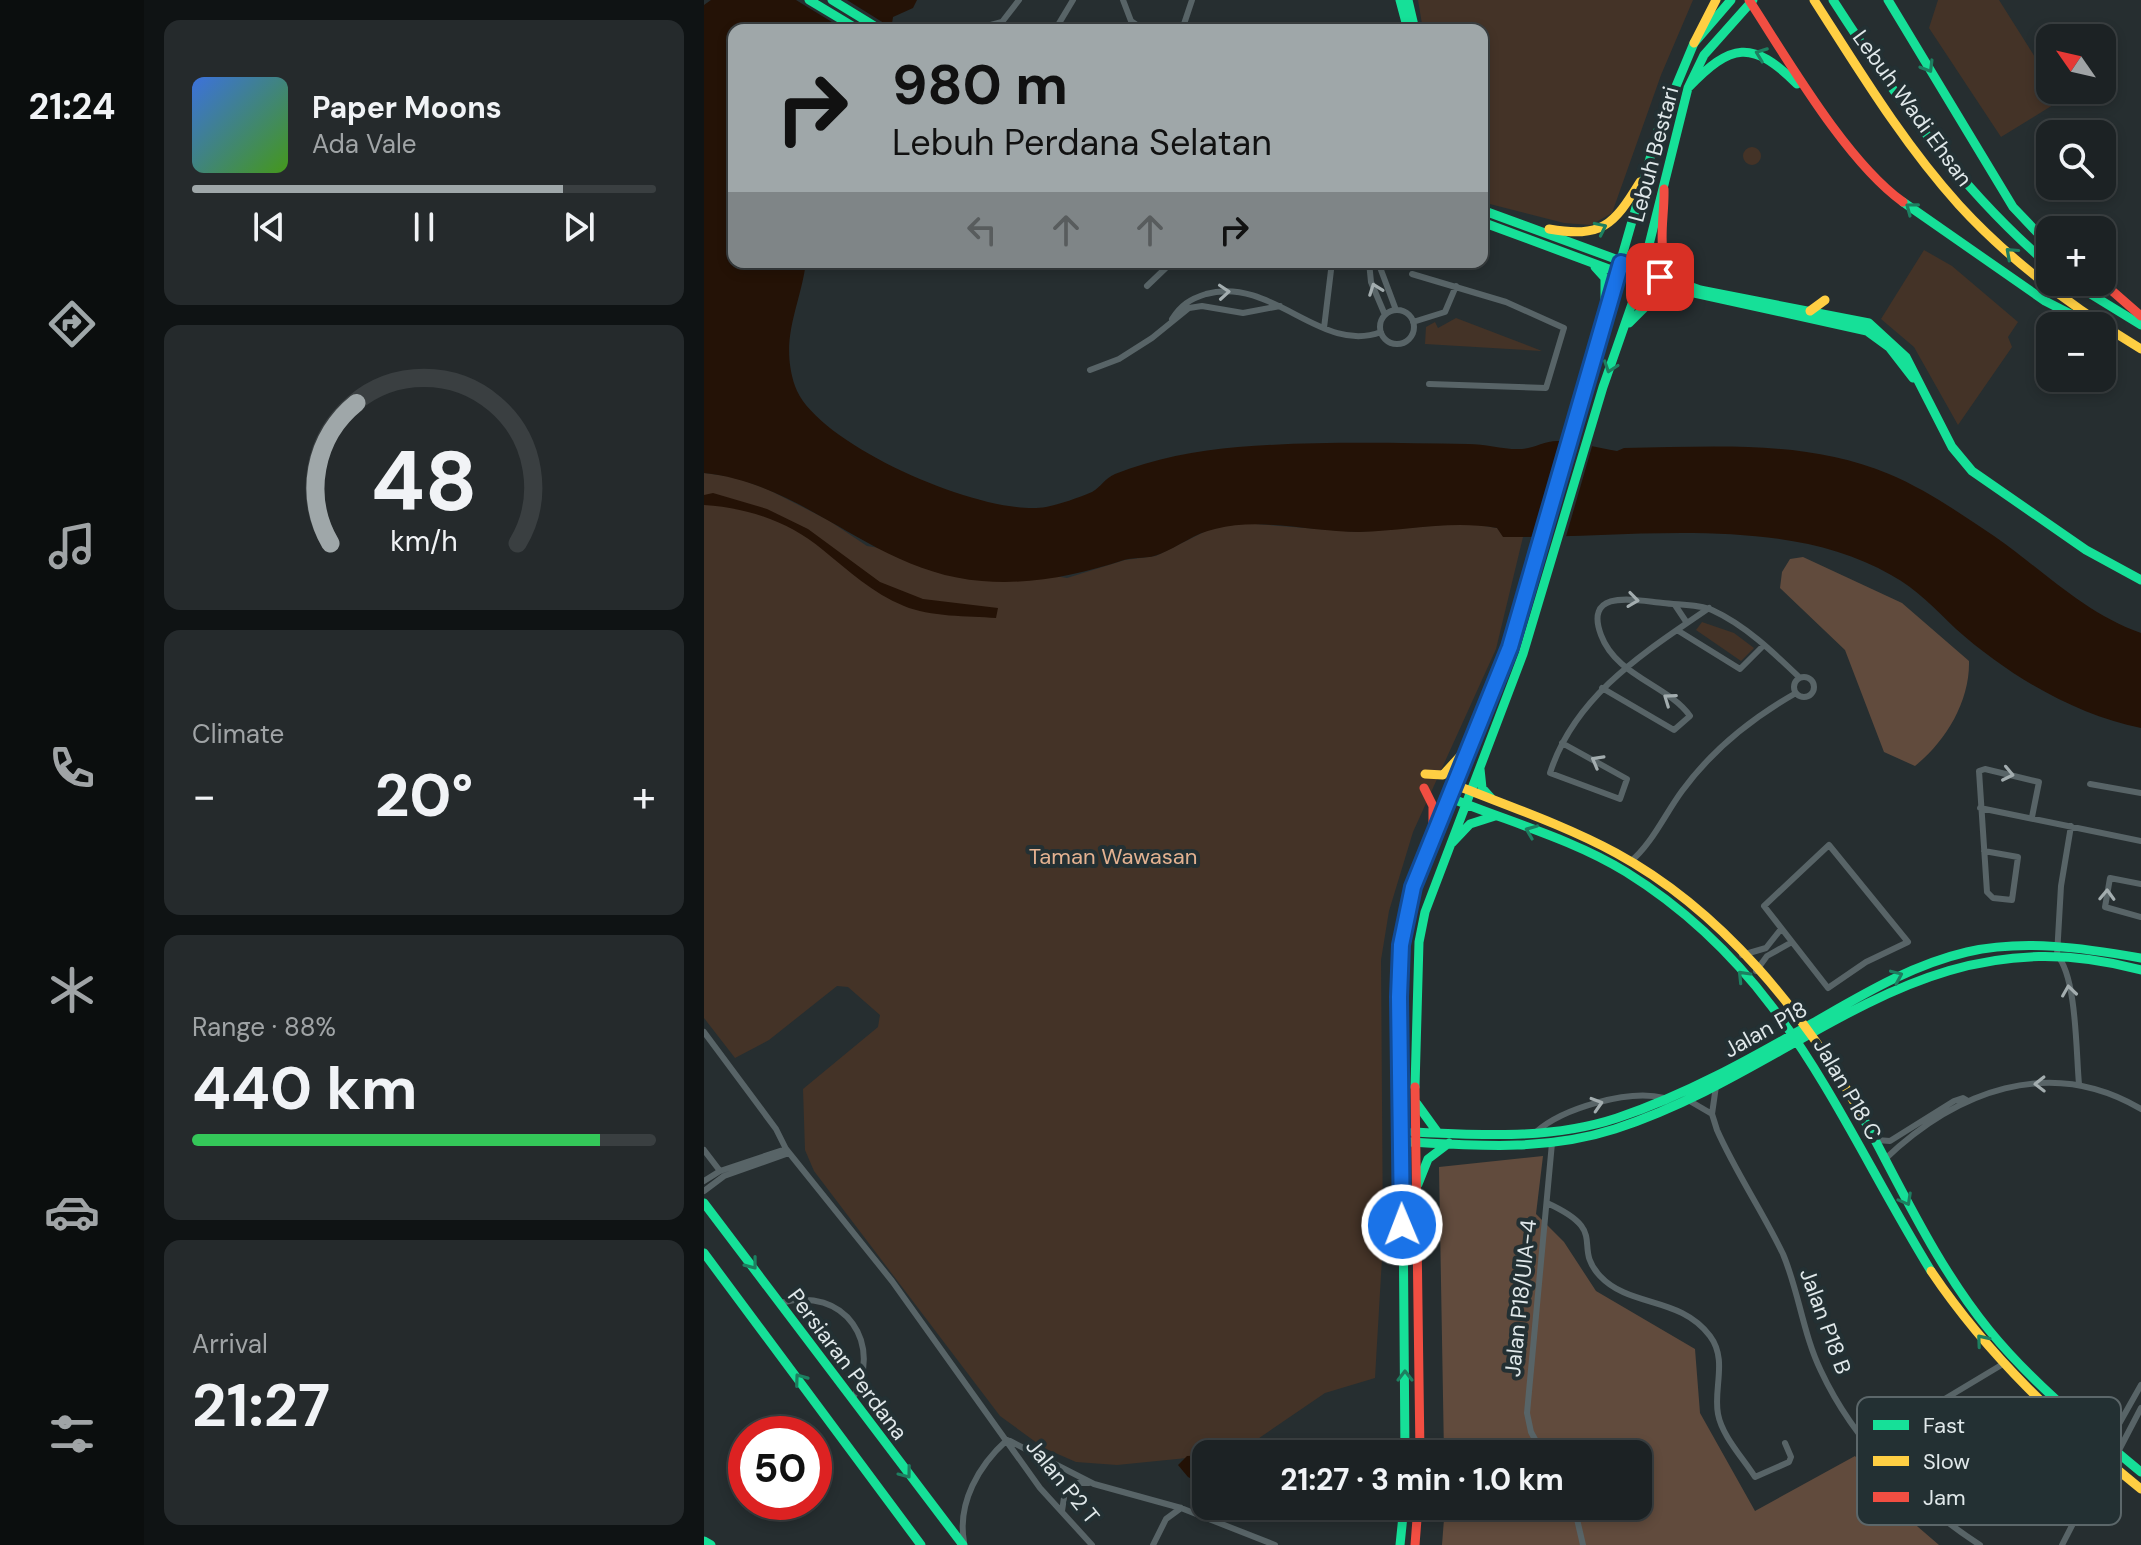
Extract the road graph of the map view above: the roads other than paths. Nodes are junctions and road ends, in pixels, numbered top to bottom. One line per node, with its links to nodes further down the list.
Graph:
1 (809, 0): 15 (main road)
2 (832, 0): 16 (main road)
3 (1019, 0): 17 (street)
4 (1073, 0): 18 (street)
5 (1123, 0): 19 (street)
6 (1192, 0): 20 (street)
7 (1400, 0): 21 (main road)
8 (1408, 0): 22 (main road)
9 (1716, 0): 23 (main road)
10 (1731, 0): 23 (main road, Lebuh Bestari)
11 (1814, 0): 54 (main road, Lebuh Wadi Ehsan, one-way to 11)
12 (1833, 0): 32 (main road, Lebuh Wadi Ehsan)
13 (1890, 0): 31 (main road, one-way to 31)
14 (1751, 1): 24 (main road, Lebuh Bestari); 25 (main road)
15 (849, 24)
16 (871, 24)
17 (994, 24)
18 (1059, 24)
19 (1135, 24)
20 (1184, 24)
21 (1406, 24)
22 (1414, 24)
23 (1694, 43): 26 (main road, Lebuh Bestari)
24 (1688, 88): 25 (main road, one-way to 24); 27 (main road, Lebuh Bestari)
25 (1818, 106): 53 (main road, one-way to 25)
26 (1646, 172): 30 (main road, one-way to 26); 38 (main road, Lebuh Bestari)
27 (1663, 180): 40 (main road, Lebuh Bestari); 43 (main road)
28 (1488, 212): 30 (main road)
29 (1488, 224): 33 (main road)
30 (1530, 225): 38 (main road)
31 (2036, 231)
32 (2036, 255)
33 (1590, 262): 38 (main road); 66 (main road)
34 (1166, 268): 41 (street)
35 (1331, 268): 62 (street)
36 (1370, 268): 55 (street, one-way to 36)
37 (1380, 268): 51 (street)
38 (1619, 268): 40 (main road); 66 (main road, Lebuh Bestari)
39 (1412, 274): 42 (street)
40 (1641, 276): 43 (main road); 65 (main road, Lebuh Bestari)
41 (1147, 286)
42 (1456, 286): 60 (street); 70 (street)
43 (1680, 288): 52 (main road); 58 (main road); 65 (main road)
44 (2116, 294): 57 (main road)
45 (1202, 296): 46 (street, one-way to 46); 48 (street); 59 (street)
46 (1256, 296): 49 (street); 50 (street)
47 (2094, 296): 61 (main road)
48 (1202, 306): 50 (street); 59 (street)
49 (1284, 306): 50 (street); 62 (street)
50 (1255, 309)
51 (1396, 310): 55 (street); 60 (street)
52 (1810, 311): 56 (main road); 58 (main road)
53 (2067, 312)
54 (2086, 312)
55 (1385, 315): 63 (street)
56 (1844, 316): 58 (main road); 69 (main road)
57 (2141, 316)
58 (1826, 317): 69 (main road)
59 (1172, 319): 68 (street)
60 (1413, 322): 63 (street)
61 (2141, 325)
62 (1324, 328): 63 (street)
63 (1381, 332)
64 (2116, 335): 67 (main road, Lebuh Wadi Ehsan)
65 (1620, 337): 83 (main road, Lebuh Bestari, one-way to 83)
66 (1596, 342): 81 (main road, Lebuh Bestari)
67 (2141, 349)
68 (1090, 370)
69 (1916, 380): 71 (main road)
70 (1429, 384)
71 (2141, 580)
72 (1675, 605): 73 (street); 74 (street); 77 (street, one-way to 72)
73 (1709, 608): 74 (street); 76 (street)
74 (1687, 623): 75 (street)
75 (1677, 630): 76 (street); 77 (street)
76 (1764, 645): 78 (street)
77 (1628, 669): 79 (street); 79 (street, one-way to 77)
78 (1799, 677): 80 (street); 80 (street)
79 (1602, 688): 82 (street)
80 (1796, 693): 101 (street)
81 (1472, 741): 84 (main road); 85 (main road, Lebuh Bestari)
82 (1562, 743): 82 (street, one-way to 82)
83 (1481, 761): 88 (main road, Lebuh Bestari); 91 (main road)
84 (1425, 774)
85 (1453, 784): 88 (main road, Jalan P18 C); 90 (main road, Lebuh Bestari)
86 (2090, 784): 89 (street)
87 (1424, 788): 97 (main road)
88 (1470, 791): 91 (main road, Jalan P18 C); 92 (main road, Lebuh Bestari)
89 (2141, 793)
90 (1448, 797): 92 (main road, Jalan P18 C); 97 (main road, Lebuh Bestari)
91 (1495, 801): 102 (main road, Jalan P18 C)
92 (1464, 804): 94 (main road, Jalan P18 C); 99 (main road, Lebuh Bestari)
93 (1980, 808): 95 (street); 95 (street, one-way to 95); 100 (street)
94 (1495, 816): 99 (main road); 115 (main road, Jalan P18 C, one-way to 94)
95 (2032, 817): 96 (street)
96 (2071, 826): 98 (street); 108 (street)
97 (1433, 836): 126 (main road, Lebuh Bestari)
98 (2141, 841)
99 (1446, 849): 120 (main road, Lebuh Bestari)
100 (1984, 851): 100 (street)
101 (1642, 853): 102 (street); 103 (street)
102 (1630, 862): 103 (main road, Jalan P18 C)
103 (1643, 869): 109 (main road, Jalan P18 C)
104 (2141, 884): 105 (street, one-way to 104)
105 (2141, 917)
106 (1781, 929): 107 (street); 107 (street); 109 (street)
107 (1792, 942): 112 (street)
108 (2057, 950): 110 (main road, Jalan P18); 111 (main road, Jalan P18); 114 (main road, Jalan P18); 116 (street, one-way to 108)
109 (1742, 955): 112 (main road, Jalan P18 C)
110 (2141, 958)
111 (2141, 970)
112 (1756, 971): 114 (main road, Jalan P18 C)
113 (704, 1032): 132 (street, Jalan P2 T)
114 (1808, 1032): 115 (main road, Jalan P18); 128 (main road, Jalan P18 C)
115 (1798, 1038): 117 (main road, Jalan P18); 118 (main road, Jalan P18); 142 (main road, Jalan P18 C, one-way to 115)
116 (2079, 1084): 121 (street, one-way to 121); 122 (street)
117 (1716, 1086): 119 (main road, Jalan P18); 123 (street)
118 (1666, 1099): 125 (main road, Jalan P18); 125 (street, one-way to 118)
119 (1688, 1099): 123 (street); 130 (main road, Jalan P18)
120 (1415, 1100): 124 (main road); 127 (main road, Lebuh Bestari)
121 (1968, 1101): 128 (street); 133 (street)
122 (2141, 1109)
123 (1712, 1114): 150 (street, Jalan P18 B)
124 (1438, 1133): 125 (main road, Jalan P18); 127 (main road, Jalan P18)
125 (1534, 1135)
126 (1402, 1137): 127 (main road, Jalan P18); 152 (main road, Lebuh Bestari, one-way to 126)
127 (1416, 1137): 129 (main road, Jalan P18); 136 (main road, Lebuh Bestari)
128 (1872, 1138): 133 (main road, Jalan P18 C)
129 (1449, 1143): 130 (main road, Jalan P18); 136 (main road)
130 (1552, 1143): 139 (street, Jalan P18/UIA-4)
131 (704, 1150): 134 (street)
132 (788, 1151): 134 (street); 137 (street); 151 (street, Jalan P2 T)
133 (1884, 1160): 146 (main road, Jalan P18 C, one-way to 146)
134 (720, 1171): 135 (street)
135 (704, 1181)
136 (1417, 1187): 153 (main road, Lebuh Bestari)
137 (704, 1191)
138 (704, 1203): 141 (main road, Persiaran Perdana, one-way to 141)
139 (1547, 1203): 154 (street, Jalan P18/UIA-4); 155 (street)
140 (704, 1253): 171 (main road, Persiaran Perdana, one-way to 140)
141 (780, 1303): 147 (main road, Persiaran Perdana); 147 (street)
142 (2003, 1364): 144 (street); 145 (main road, Jalan P18 C)
143 (2141, 1385): 149 (street)
144 (1948, 1397)
145 (2035, 1397)
146 (2055, 1397)
147 (852, 1400): 172 (main road, Persiaran Perdana, one-way to 172)
148 (2141, 1408): 156 (street)
149 (2121, 1421)
150 (1857, 1428)
151 (1007, 1440): 160 (street); 163 (street, Jalan P2 T); 172 (street)
152 (1405, 1440)
153 (1420, 1440)
154 (1535, 1440)
155 (1785, 1443)
156 (2121, 1446)
157 (2121, 1455): 158 (main road, Jalan P18 C)
158 (2141, 1472)
159 (2121, 1473): 161 (main road, Jalan P18 C)
160 (1094, 1484): 162 (street); 163 (street)
161 (2141, 1489)
162 (1181, 1508): 174 (street); 175 (street)
163 (1063, 1515): 173 (street, Jalan P2 T)
164 (1403, 1520): 176 (main road)
165 (1417, 1520): 177 (main road)
166 (1577, 1520): 178 (street)
167 (1953, 1525): 179 (street, Jalan P18 B)
168 (2072, 1525): 180 (street)
169 (704, 1541): 170 (main road)
170 (711, 1545)
171 (921, 1545)
172 (964, 1545)
173 (1092, 1545)
174 (1153, 1545)
175 (1275, 1545)
176 (1400, 1545)
177 (1415, 1545)
178 (1583, 1545)
179 (1980, 1545)
180 (2062, 1545)

